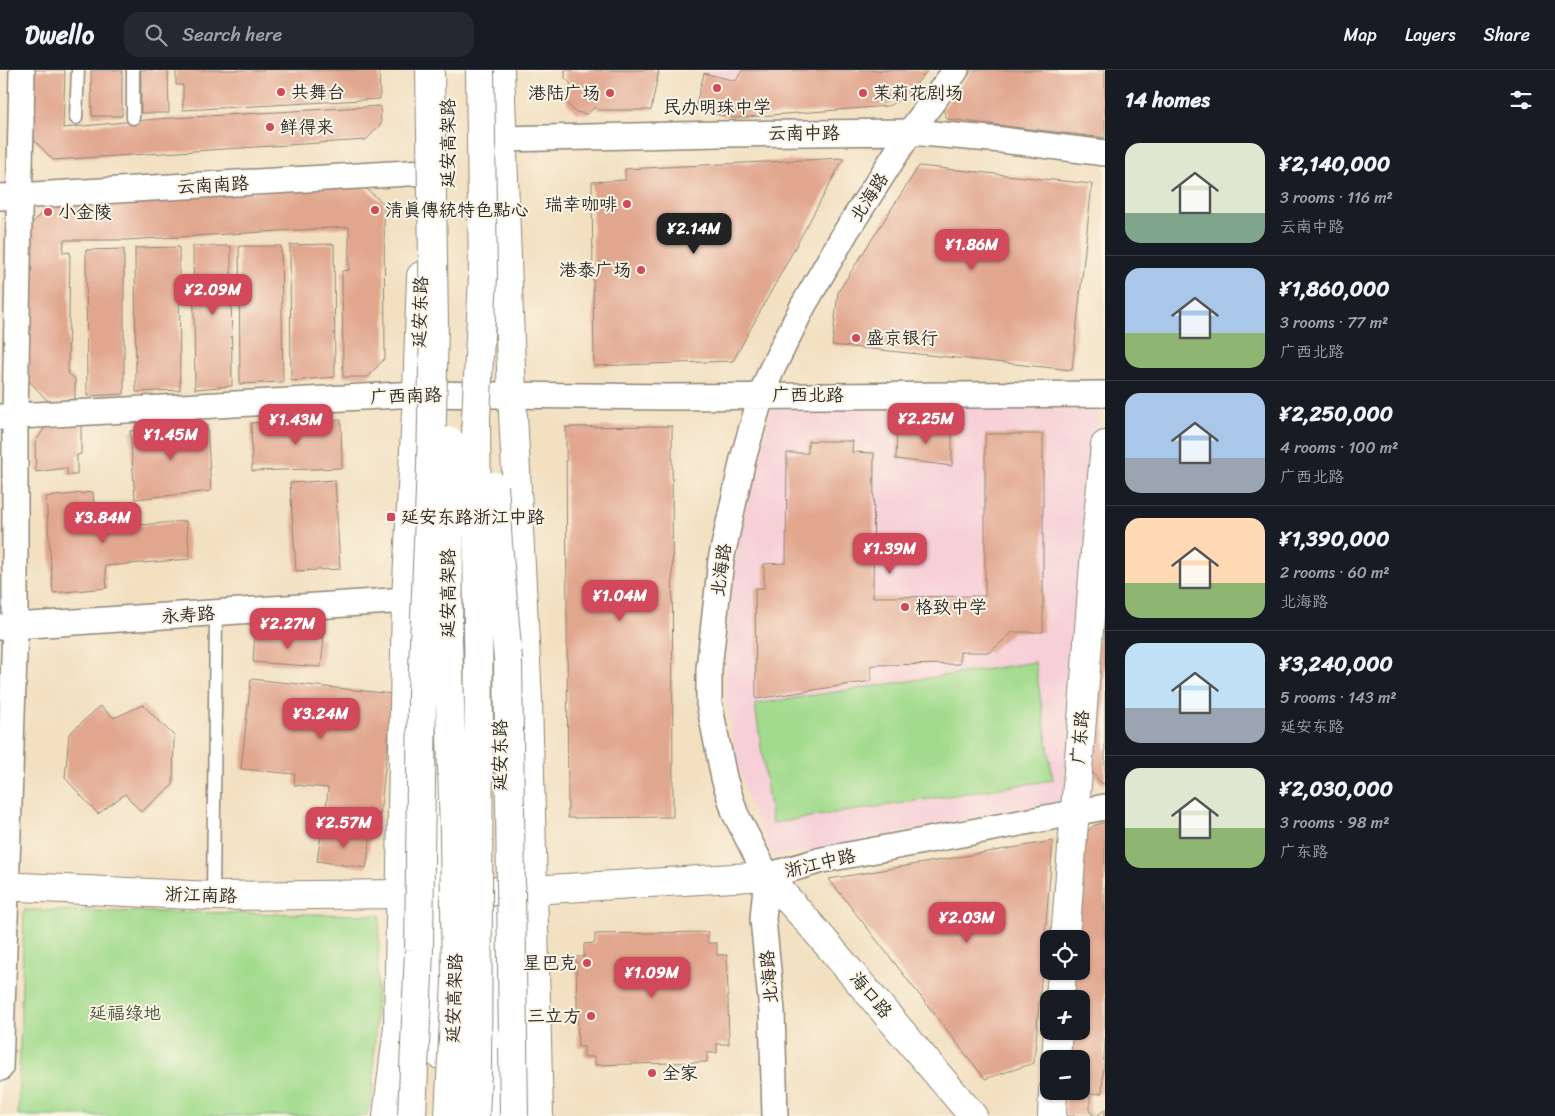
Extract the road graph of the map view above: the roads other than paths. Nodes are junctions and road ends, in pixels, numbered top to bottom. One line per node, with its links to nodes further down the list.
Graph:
1 (22, 70): 16 (street)
2 (78, 70): 10 (lane)
3 (134, 70): 11 (lane)
4 (426, 70): 15 (main road, 延安东路)
5 (430, 70): 42 (main road, bridge)
6 (448, 70): 44 (main road, 延安高架路, bridge)
7 (480, 70): 17 (main road, 延安高架路, bridge)
8 (500, 70): 13 (main road, 延安东路)
9 (956, 70): 12 (street, 北海路)
10 (76, 118)
11 (133, 118)
12 (910, 132): 13 (street, 云南中路); 14 (street, 云南中路); 21 (street, 北海路)
13 (501, 140): 20 (main road, 延安东路)
14 (1105, 153)
15 (425, 172): 16 (street, 云南南路); 18 (main road, 延安东路)
16 (10, 196): 22 (street)
17 (482, 276): 45 (main road, 延安高架路, bridge); 47 (main road, bridge)
18 (417, 394): 20 (street, 广西南路); 22 (street, 广西南路); 25 (main road, 延安东路)
19 (1105, 394): 21 (street, 广西北路)
20 (512, 396): 21 (street, 广西北路); 33 (main road, 延安东路); 34 (main road, 延安东路)
21 (761, 396): 31 (street, 北海路)
22 (8, 416): 28 (street)
23 (1105, 445): 24 (main road, 广东路)
24 (1100, 538): 30 (main road, 广东路)
25 (408, 554): 26 (main road, 延安东路); 35 (main road, 延安东路)
26 (406, 600): 27 (street, 永寿路); 36 (main road, 延安东路)
27 (216, 613): 28 (street, 永寿路); 37 (lane)
28 (7, 626): 32 (street)
29 (1105, 807): 30 (street, 浙江中路)
30 (1074, 813): 31 (street, 浙江中路); 38 (main road, 广东路)
31 (768, 876): 33 (main road, 浙江中路); 49 (street, 北海路); 50 (main road, 海口路)
32 (3, 886): 37 (main road, 浙江南路); 39 (street)
33 (532, 890): 34 (main road, 浙江中路); 48 (main road, 延安东路)
34 (498, 891): 35 (main road, 浙江中路); 46 (main road, 延安东路)
35 (438, 893): 36 (main road, 浙江南路); 43 (main road, 延安东路)
36 (402, 894): 37 (main road, 浙江南路); 41 (main road, 延安东路)
37 (213, 896)
38 (1066, 930)
39 (0, 1068)
40 (1053, 1100): 51 (main road)
41 (387, 1116)
42 (412, 1116)
43 (439, 1116)
44 (449, 1116)
45 (475, 1116)
46 (499, 1116)
47 (514, 1116)
48 (539, 1116)
49 (775, 1116)
50 (973, 1116)
51 (1052, 1116)

